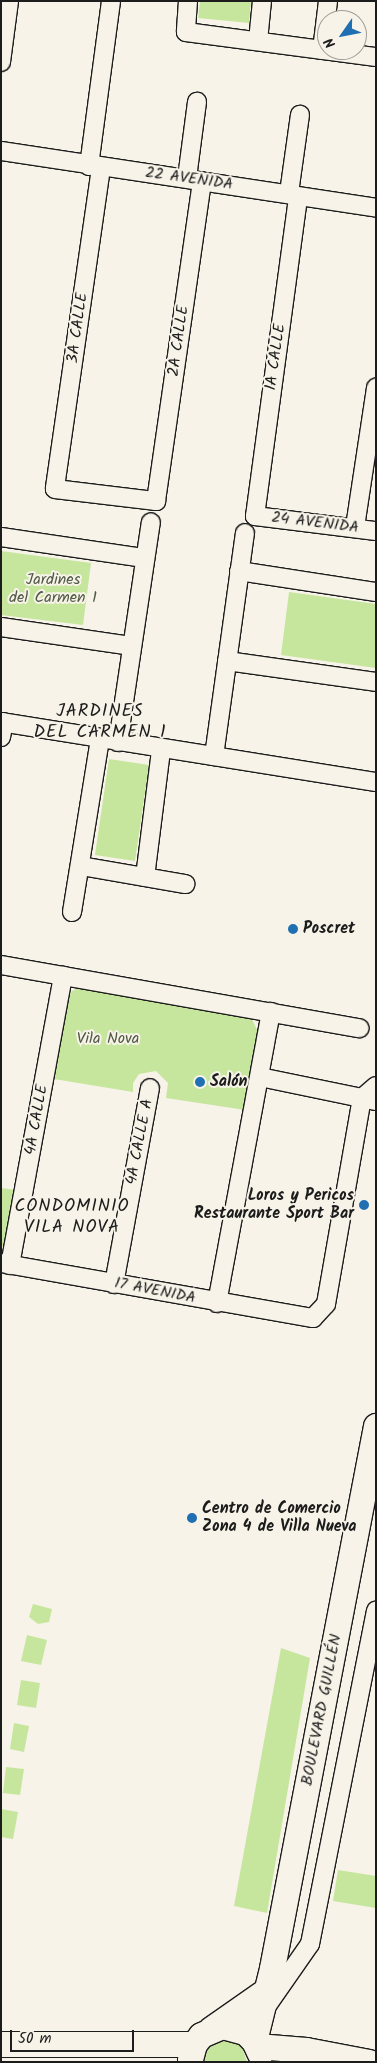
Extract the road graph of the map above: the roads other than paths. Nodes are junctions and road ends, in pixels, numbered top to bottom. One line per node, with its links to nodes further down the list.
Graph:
1 (10, 1): 7 (street)
2 (112, 1): 11 (street, 3A CALLE)
3 (188, 1): 5 (street)
4 (262, 1): 5 (street)
5 (258, 41): 6 (street)
6 (317, 49)
7 (1, 62)
8 (197, 102): 12 (street, 2A CALLE)
9 (300, 115): 13 (street, 1A CALLE)
10 (1, 151): 11 (street, 22 AVENIDA)
11 (95, 167): 12 (street, 22 AVENIDA); 17 (street, 3A CALLE)
12 (194, 180): 13 (street, 22 AVENIDA); 17 (street, 2A CALLE)
13 (293, 196): 14 (street, 22 AVENIDA); 18 (street, 1A CALLE)
14 (376, 208)
15 (376, 388): 16 (street)
16 (373, 428): 20 (street)
17 (156, 501)
18 (255, 516): 20 (street, 24 AVENIDA)
19 (151, 522): 24 (street)
20 (355, 527): 21 (street, 24 AVENIDA)
21 (376, 530)
22 (245, 533): 25 (street)
23 (1, 537): 24 (street)
24 (144, 558): 28 (street)
25 (239, 571): 26 (street); 29 (street)
26 (376, 592)
27 (1, 627): 28 (street)
28 (131, 646): 33 (street)
29 (227, 661): 30 (street); 35 (street)
30 (376, 682)
31 (2, 727): 32 (street)
32 (100, 739): 33 (street); 37 (street)
33 (118, 742): 34 (street)
34 (161, 750): 35 (street); 38 (street)
35 (214, 756): 36 (street)
36 (376, 782)
37 (81, 866): 38 (street); 40 (street)
38 (145, 877): 39 (street)
39 (185, 884)
40 (72, 912)
41 (1, 965): 42 (street)
42 (63, 976): 43 (street); 49 (street, 4A CALLE)
43 (271, 1012): 44 (street); 45 (street)
44 (360, 1028)
45 (260, 1076): 48 (street); 51 (street)
46 (375, 1086): 48 (street)
47 (150, 1088): 50 (street, 4A CALLE A)
48 (369, 1099): 51 (street, 17 AVENIDA)
49 (6, 1264): 50 (street, 17 AVENIDA)
50 (114, 1284): 51 (street, 17 AVENIDA)
51 (218, 1303)
52 (376, 1426): 55 (main road, BOULEVARD GUILLÉN)
53 (376, 1610): 54 (street)
54 (368, 1690): 55 (street)
55 (282, 1970): 56 (main road, BOULEVARD GUILLÉN)
56 (264, 2002): 58 (main road); 59 (main road, BOULEVARD GUILLÉN)
57 (1, 2044): 58 (main road)
58 (198, 2045): 59 (main road)
59 (257, 2049): 60 (main road)
60 (369, 2062)

